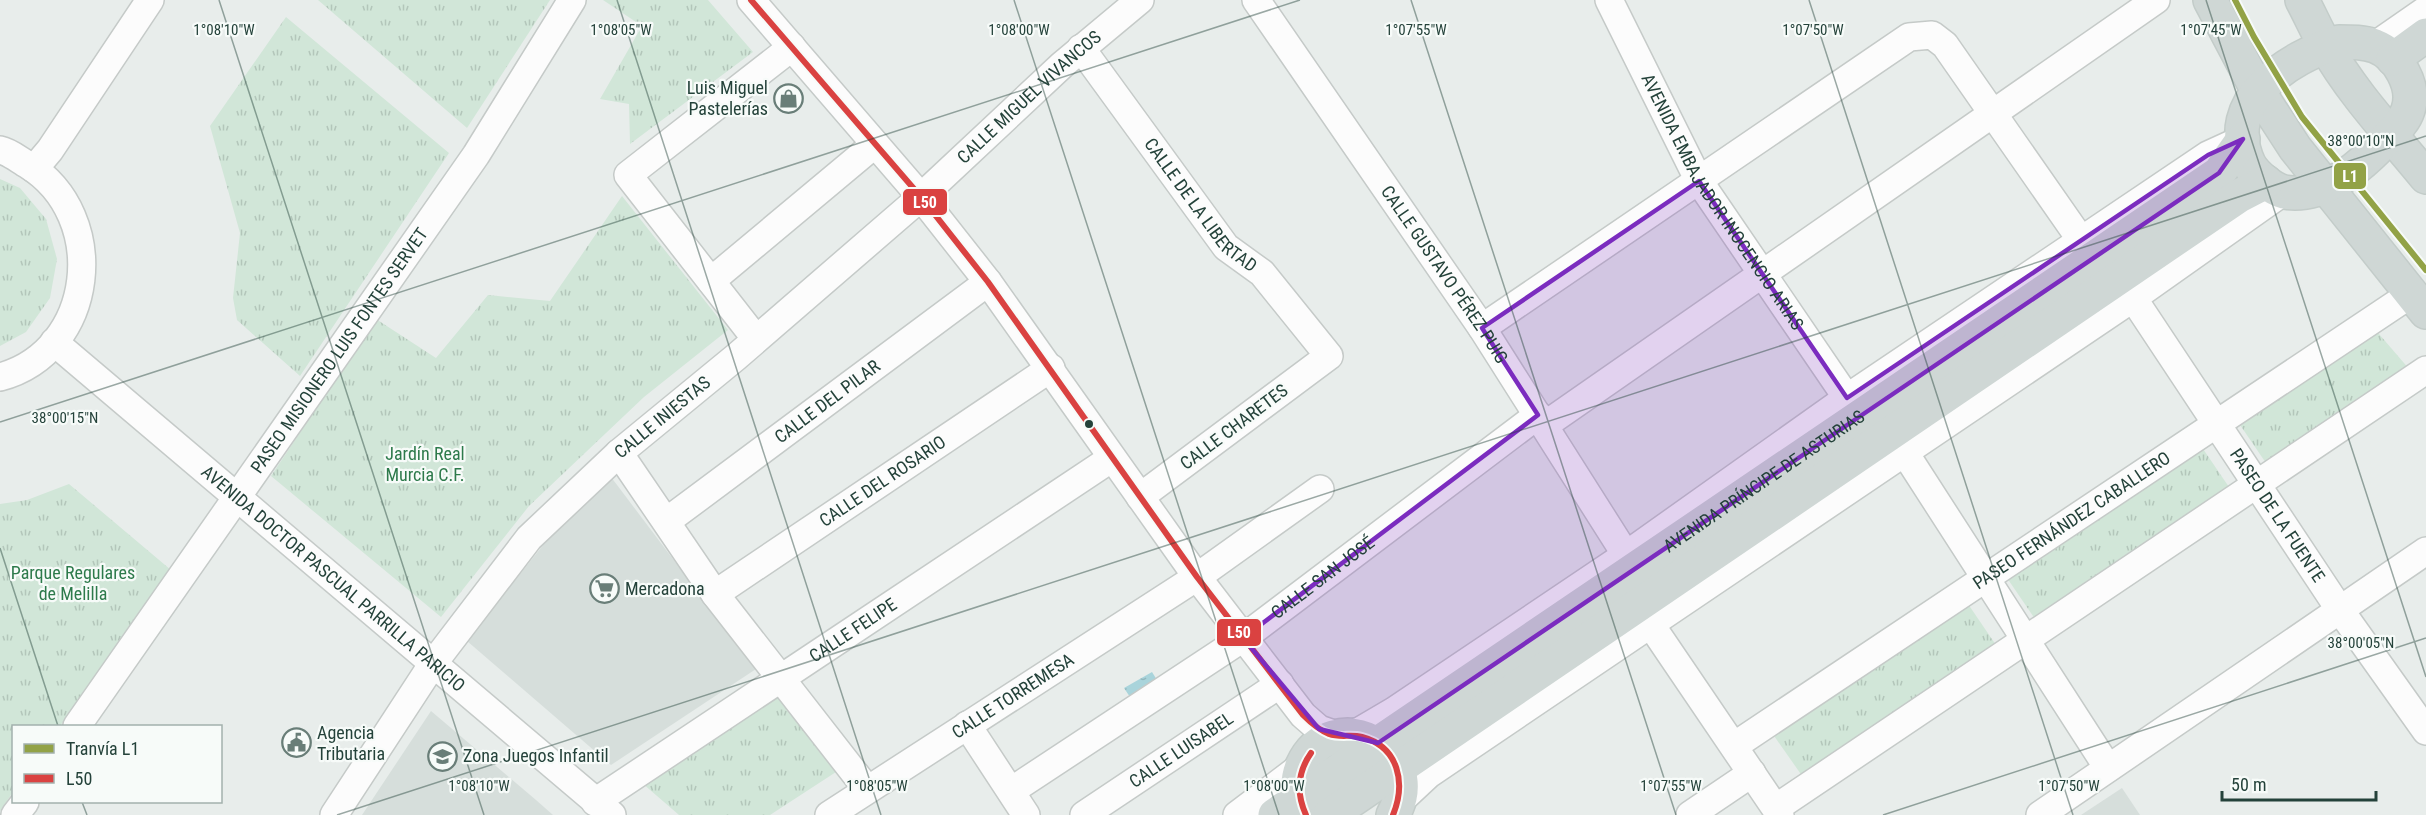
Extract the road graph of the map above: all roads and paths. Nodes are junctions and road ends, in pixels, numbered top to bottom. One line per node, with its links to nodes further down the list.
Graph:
1 (150, 0): 21 (street)
2 (572, 0): 48 (street, PASEO MISIONERO LUIS FONTES SERVET)
3 (751, 0): 13 (street)
4 (1140, 0): 14 (street, CALLE MIGUEL VIVANCOS)
5 (1256, 0): 33 (street, CALLE GUSTAVO PÉREZ PUIG)
6 (1610, 0): 23 (street, AVENIDA EMBAJADOR INOCENCIO ARIAS)
7 (2156, 0): 17 (street, CALLE SAN JOSÉ)
8 (2210, 0): 16 (main road)
9 (2302, 0): 12 (main road)
10 (2426, 10): 15 (street)
11 (2426, 35): 15 (main road)
12 (2325, 46): 15 (main road); 15 (main road); 16 (main road)
13 (792, 47): 19 (street); 29 (street)
14 (1081, 48): 26 (street, CALLE MIGUEL VIVANCOS); 36 (street, CALLE DE LA LIBERTAD)
15 (2404, 85): 22 (main road); 24 (main road)
16 (2258, 91): 18 (main road); 24 (main road)
17 (1992, 113): 23 (street); 27 (street); 28 (street, CALLE SAN JOSÉ)
18 (2243, 139): 25 (main road); 27 (street); 68 (main road, AVENIDA PRÍNCIPE DE ASTURIAS)
19 (875, 144): 26 (street); 29 (street)
20 (0, 150): 21 (street)
21 (34, 169): 35 (street)
22 (2426, 177)
23 (1699, 180): 28 (street, AVENIDA EMBAJADOR INOCENCIO ARIAS); 33 (street)
24 (2325, 185): 25 (main road); 32 (main road)
25 (2274, 187): 31 (street); 72 (main road, AVENIDA PRÍNCIPE DE ASTURIAS)
26 (921, 198): 30 (street); 34 (street, CALLE INIESTAS)
27 (2081, 240): 40 (street)
28 (1762, 273): 40 (street, AVENIDA EMBAJADOR INOCENCIO ARIAS); 41 (street, CALLE SAN JOSÉ)
29 (711, 281): 34 (street)
30 (988, 282): 37 (street); 50 (street, CALLE DEL PILAR)
31 (2133, 298): 42 (street, PASEO DE LA FUENTE); 44 (street)
32 (2419, 303): 42 (street, PASEO FERNÁNDEZ CABALLERO)
33 (1482, 328): 41 (street, CALLE GUSTAVO PÉREZ PUIG)
34 (756, 339): 43 (street, CALLE INIESTAS)
35 (54, 342): 39 (street); 48 (street, AVENIDA DOCTOR PASCUAL PARRILLA PARICIO)
36 (1329, 356): 49 (street, CALLE CHARETES)
37 (1051, 368): 45 (street); 55 (street, CALLE DEL ROSARIO)
38 (2426, 370): 46 (street)
39 (0, 377)
40 (1847, 398): 52 (street)
41 (1542, 420): 52 (street, CALLE GUSTAVO PÉREZ PUIG); 58 (street, CALLE SAN JOSÉ)
42 (2216, 423): 46 (street, PASEO DE LA FUENTE); 54 (street, PASEO FERNÁNDEZ CABALLERO)
43 (619, 453): 50 (street); 60 (street, CALLE INIESTAS)
44 (1905, 453): 54 (street); 57 (street)
45 (1112, 458): 49 (street); 61 (street, CALLE FELIPE)
46 (2257, 484): 56 (street, PASEO DE LA FUENTE); 59 (street)
47 (1320, 489): 53 (street, CALLE TORREMESA)
48 (237, 497): 60 (street, AVENIDA DOCTOR PASCUAL PARRILLA PARICIO); 65 (street, PASEO MISIONERO LUIS FONTES SERVET)
49 (1140, 497): 53 (street)
50 (667, 521): 55 (street)
51 (2426, 551): 56 (street)
52 (1626, 555): 67 (street)
53 (1197, 577): 58 (street); 64 (street, CALLE TORREMESA)
54 (1985, 578): 59 (street); 69 (street, PASEO FERNÁNDEZ CABALLERO)
55 (715, 594): 61 (street)
56 (2340, 610): 66 (street, PASEO DE LA FUENTE); 71 (street)
57 (1652, 625): 69 (street); 78 (street)
58 (1243, 638): 62 (street); 75 (street, CALLE SAN JOSÉ)
59 (2026, 640): 71 (street); 79 (street)
60 (432, 665): 76 (street, AVENIDA DOCTOR PASCUAL PARRILLA PARICIO); 80 (street, CALLE INIESTAS)
61 (781, 679): 74 (street); 76 (street, CALLE FELIPE)
62 (1280, 684): 63 (street); 83 (street, CALLE LUISABEL)
63 (1303, 715): 67 (street); 70 (street)
64 (967, 724): 74 (street, CALLE TORREMESA); 75 (street)
65 (78, 725)
66 (2426, 731)
67 (1341, 736): 68 (main road); 70 (main road)
68 (1378, 743): 72 (main road); 77 (main road, AVENIDA PRÍNCIPE DE ASTURIAS)
69 (1734, 746): 73 (street)
70 (1307, 759): 77 (main road); 84 (street)
71 (2108, 768): 87 (street)
72 (1399, 770): 78 (main road); 85 (main road, AVENIDA PRÍNCIPE DE ASTURIAS)
73 (1752, 773): 79 (street); 86 (street)
74 (867, 789): 81 (street, CALLE TORREMESA)
75 (1011, 791): 82 (street)
76 (603, 808)
77 (1294, 809)
78 (1396, 809)
79 (1778, 812)
80 (334, 815)
81 (829, 815)
82 (1026, 815)
83 (1084, 815)
84 (1237, 815)
85 (1330, 815)
86 (1690, 815)
87 (2040, 815)

